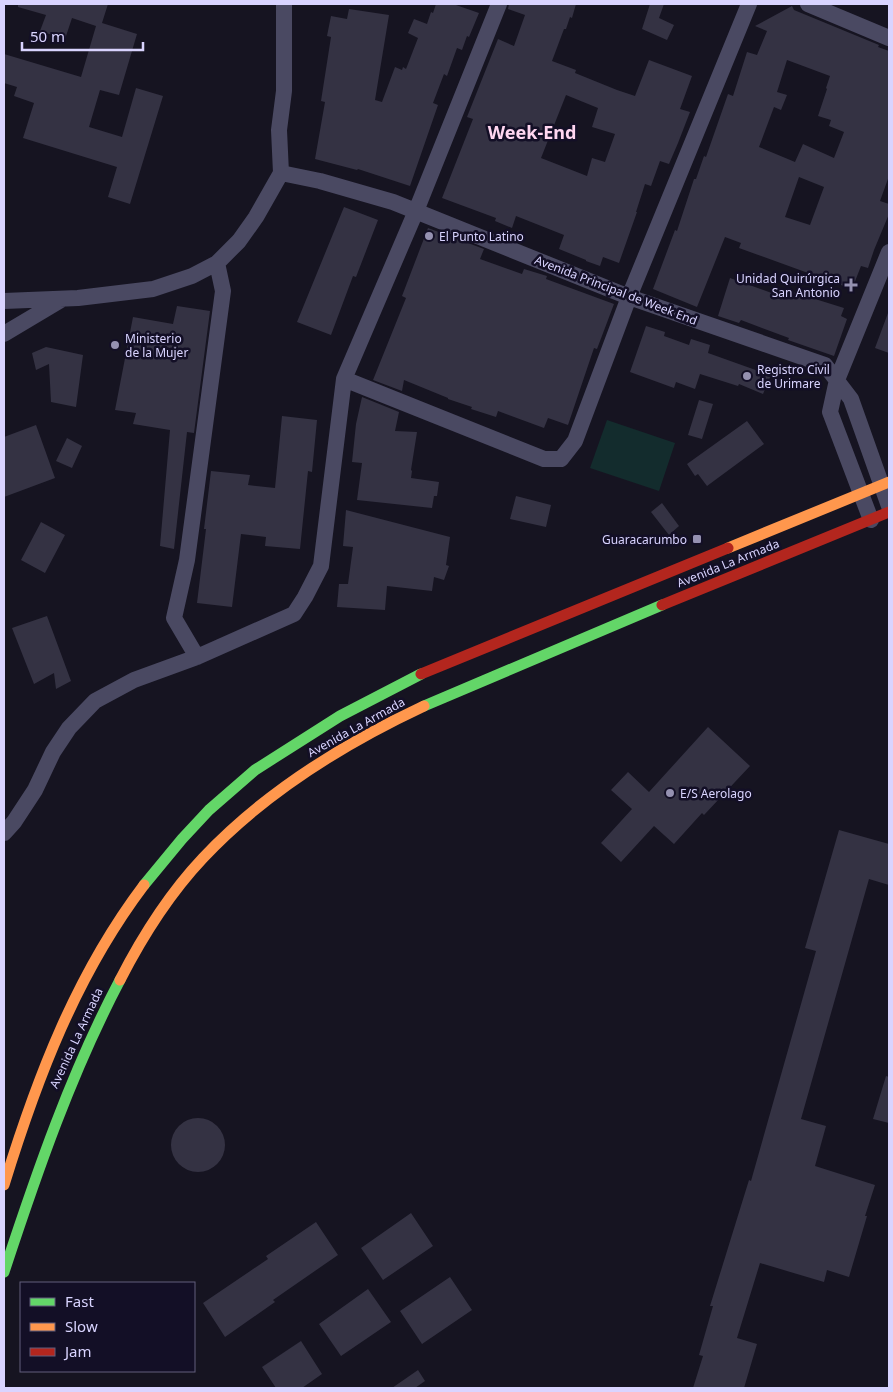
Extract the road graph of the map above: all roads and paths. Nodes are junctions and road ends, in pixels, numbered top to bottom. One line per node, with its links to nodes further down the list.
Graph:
1 (284, 4): 6 (street)
2 (499, 4): 7 (street)
3 (749, 4): 10 (street)
4 (808, 4): 5 (street)
5 (889, 38)
6 (281, 173): 7 (street, Avenida Principal de Week End); 9 (street)
7 (416, 211): 10 (street, Avenida Principal de Week End); 14 (street)
8 (889, 252): 15 (street)
9 (217, 263): 11 (street); 21 (street)
10 (630, 298): 14 (street); 15 (street, Avenida Principal de Week End)
11 (62, 299): 12 (street); 13 (street)
12 (4, 301)
13 (4, 334)
14 (344, 379): 21 (street)
15 (837, 380): 16 (street, Avenida Principal de Week End); 17 (street)
16 (885, 483): 17 (main road, Avenida La Armada); 18 (street, Avenida Principal de Week End)
17 (860, 494): 20 (street); 23 (main road, Avenida La Armada)
18 (889, 506)
19 (889, 512): 20 (main road, Avenida La Armada)
20 (871, 520): 24 (main road, Avenida La Armada)
21 (197, 657): 22 (street)
22 (4, 832)
23 (4, 1185)
24 (4, 1272)

